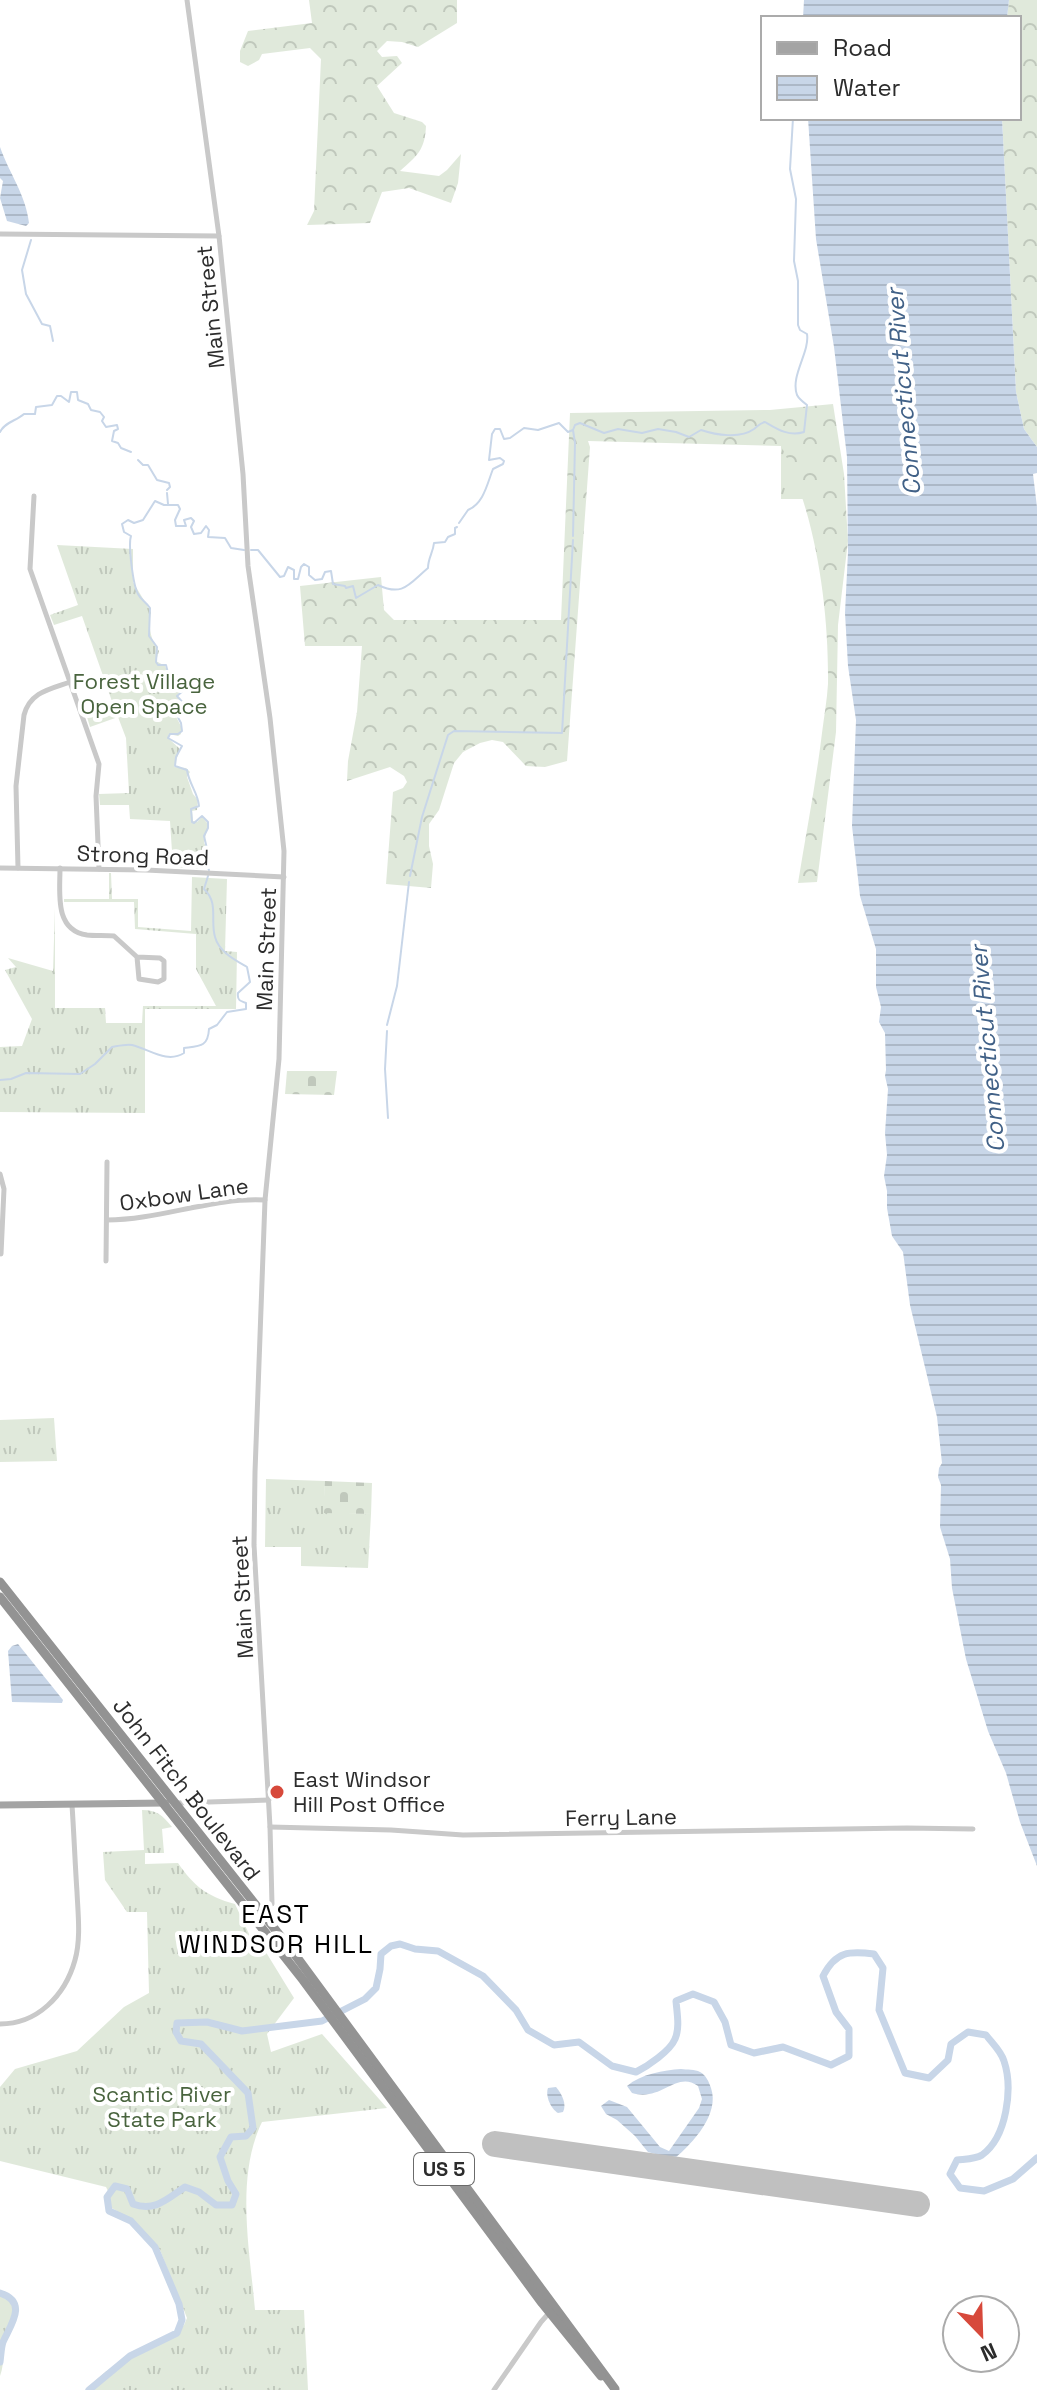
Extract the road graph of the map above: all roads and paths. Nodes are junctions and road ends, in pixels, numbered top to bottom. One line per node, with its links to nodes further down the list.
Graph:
1 (187, 0): 3 (street, Main Street)
2 (0, 234): 3 (street)
3 (219, 236): 10 (street, Main Street)
4 (34, 496): 5 (street)
5 (70, 682): 7 (street); 9 (street)
6 (0, 868): 7 (street, Strong Road)
7 (18, 868): 8 (street, Strong Road)
8 (60, 868): 9 (street, Strong Road); 11 (street)
9 (99, 869): 10 (street, Strong Road)
10 (284, 877): 14 (street, Main Street)
11 (137, 957): 11 (street)
12 (107, 1162): 16 (street)
13 (0, 1174): 15 (street)
14 (265, 1200): 16 (street, Oxbow Lane); 21 (street, Main Street)
15 (2, 1206): 17 (street)
16 (107, 1220): 18 (street)
17 (1, 1254)
18 (106, 1261)
19 (0, 1582): 22 (highway, John Fitch Boulevard / US 5)
20 (0, 1597): 22 (highway, John Fitch Boulevard / US 5)
21 (269, 1800): 22 (street); 25 (street, Main Street)
22 (171, 1803): 24 (main road); 29 (highway, John Fitch Boulevard / US 5)
23 (0, 1805): 24 (main road)
24 (72, 1805): 28 (street)
25 (270, 1827): 26 (street, Ferry Lane); 27 (street, Main Street)
26 (973, 1829)
27 (272, 1904)
28 (0, 2024)
29 (553, 2310): 30 (street); 31 (highway, John Fitch Boulevard / US 5)
30 (494, 2390)
31 (616, 2390)

